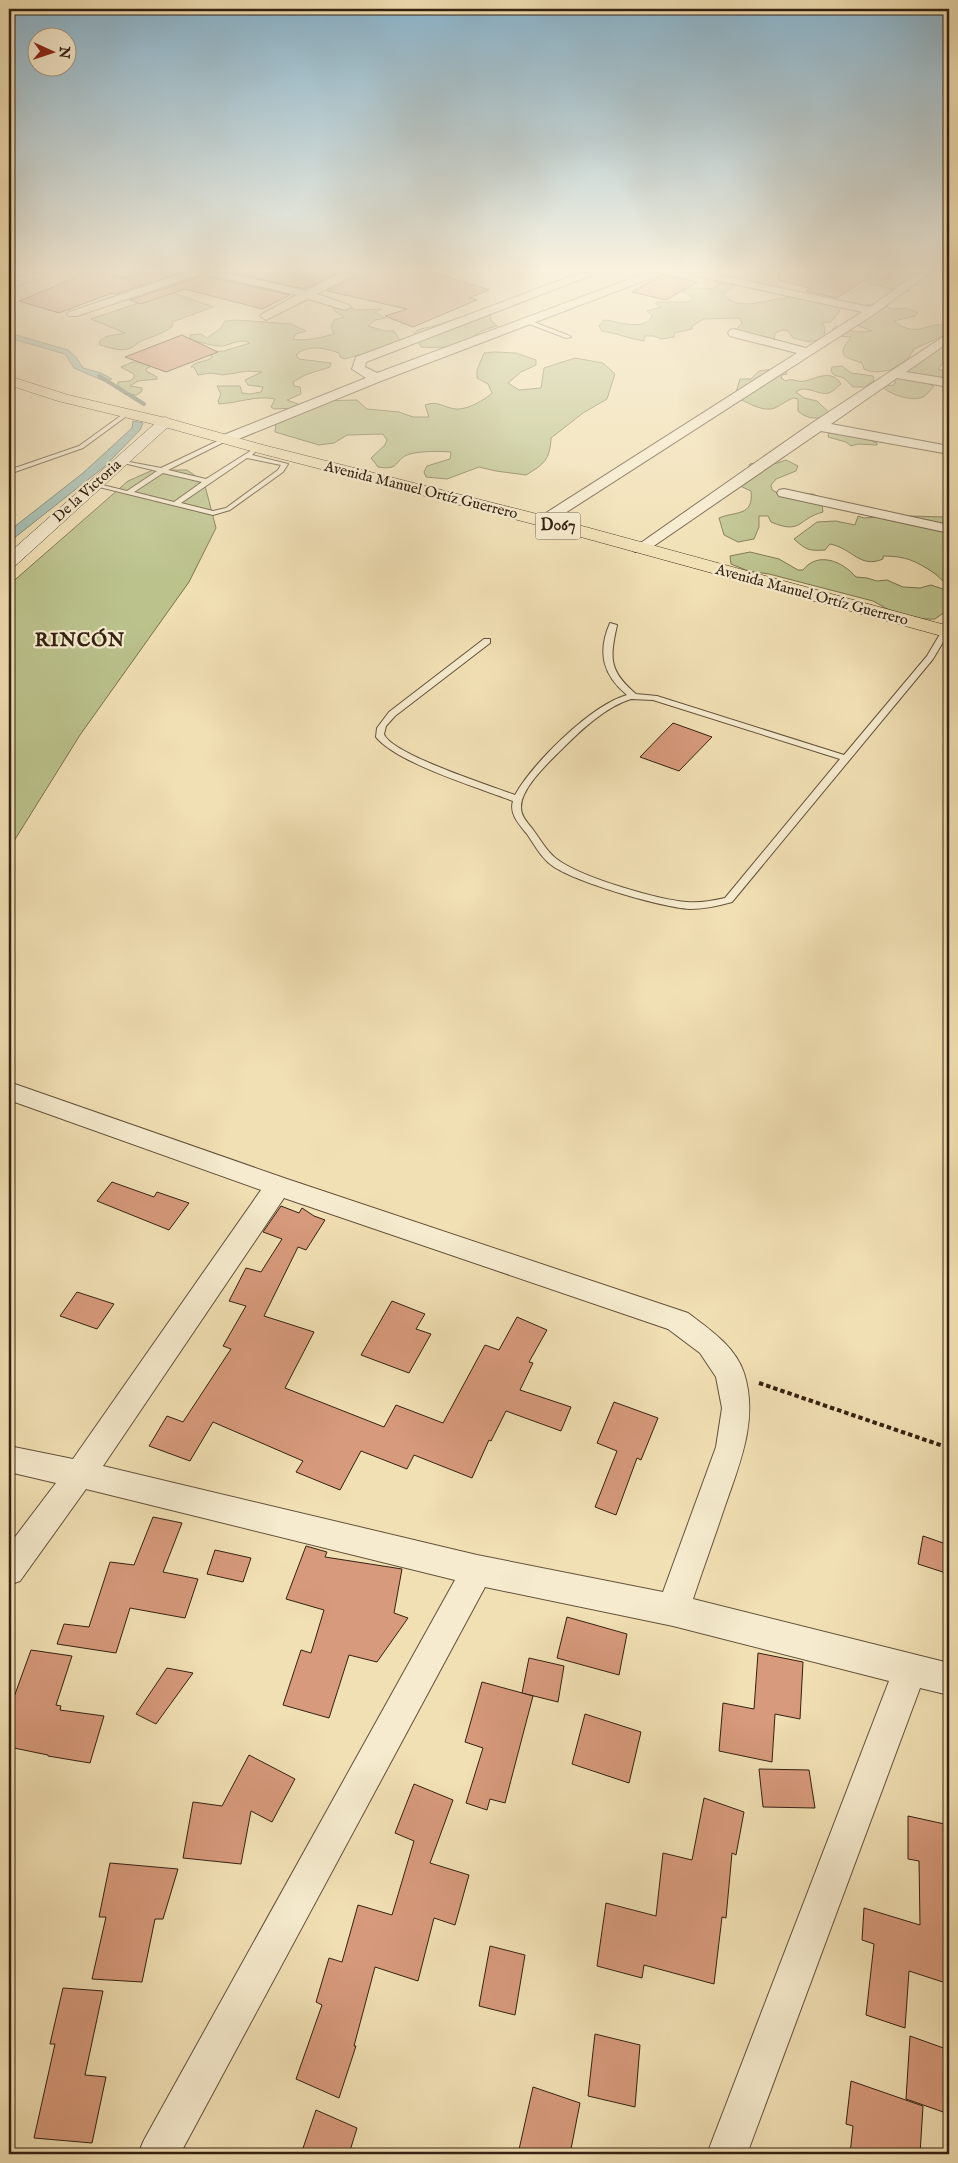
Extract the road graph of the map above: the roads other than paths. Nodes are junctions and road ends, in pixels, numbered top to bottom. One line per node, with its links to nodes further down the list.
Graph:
1 (368, 374): 5 (street)
2 (387, 374): 5 (street)
3 (773, 374): 24 (street)
4 (894, 374): 7 (street); 10 (street)
5 (376, 378): 13 (street)
6 (9, 380): 8 (main road, Avenida Manuel Ortíz Guerrero / D067)
7 (949, 383)
8 (126, 414): 9 (main road, Avenida Manuel Ortíz Guerrero / D067); 18 (lane)
9 (165, 422): 11 (main road, Avenida Manuel Ortíz Guerrero / D067); 12 (main road, De la Victoria)
10 (817, 426): 14 (street); 26 (street)
11 (203, 433): 12 (main road); 13 (main road, Avenida Manuel Ortíz Guerrero / D067)
12 (146, 438): 16 (main road, De la Victoria)
13 (226, 439): 15 (main road, Avenida Manuel Ortíz Guerrero / D067); 17 (lane)
14 (949, 450)
15 (252, 452): 19 (lane); 23 (lane); 24 (main road, Avenida Manuel Ortíz Guerrero / D067)
16 (121, 461): 17 (lane); 20 (main road, De la Victoria)
17 (162, 470): 19 (lane); 21 (lane)
18 (9, 472)
19 (207, 481): 23 (lane)
20 (94, 485): 21 (lane); 27 (main road, De la Victoria)
21 (128, 493): 23 (lane)
22 (784, 493): 25 (street)
23 (175, 504)
24 (543, 521): 26 (main road, Avenida Manuel Ortíz Guerrero / D067)
25 (949, 530)
26 (640, 549): 29 (main road, Avenida Manuel Ortíz Guerrero / D067)
27 (9, 562)
28 (612, 625): 31 (lane)
29 (948, 632): 32 (lane)
30 (487, 641): 33 (lane)
31 (633, 696): 32 (lane); 33 (lane)
32 (845, 758): 33 (lane)
33 (517, 799)
34 (9, 1091): 35 (street)
35 (278, 1186): 37 (street); 40 (street)
36 (9, 1458): 37 (street)
37 (80, 1474): 38 (street); 39 (street)
38 (9, 1570)
39 (477, 1570): 40 (street); 43 (street)
40 (673, 1610): 41 (street)
41 (910, 1670): 42 (street); 44 (street)
42 (949, 1680)
43 (158, 2154)
44 (726, 2154)

